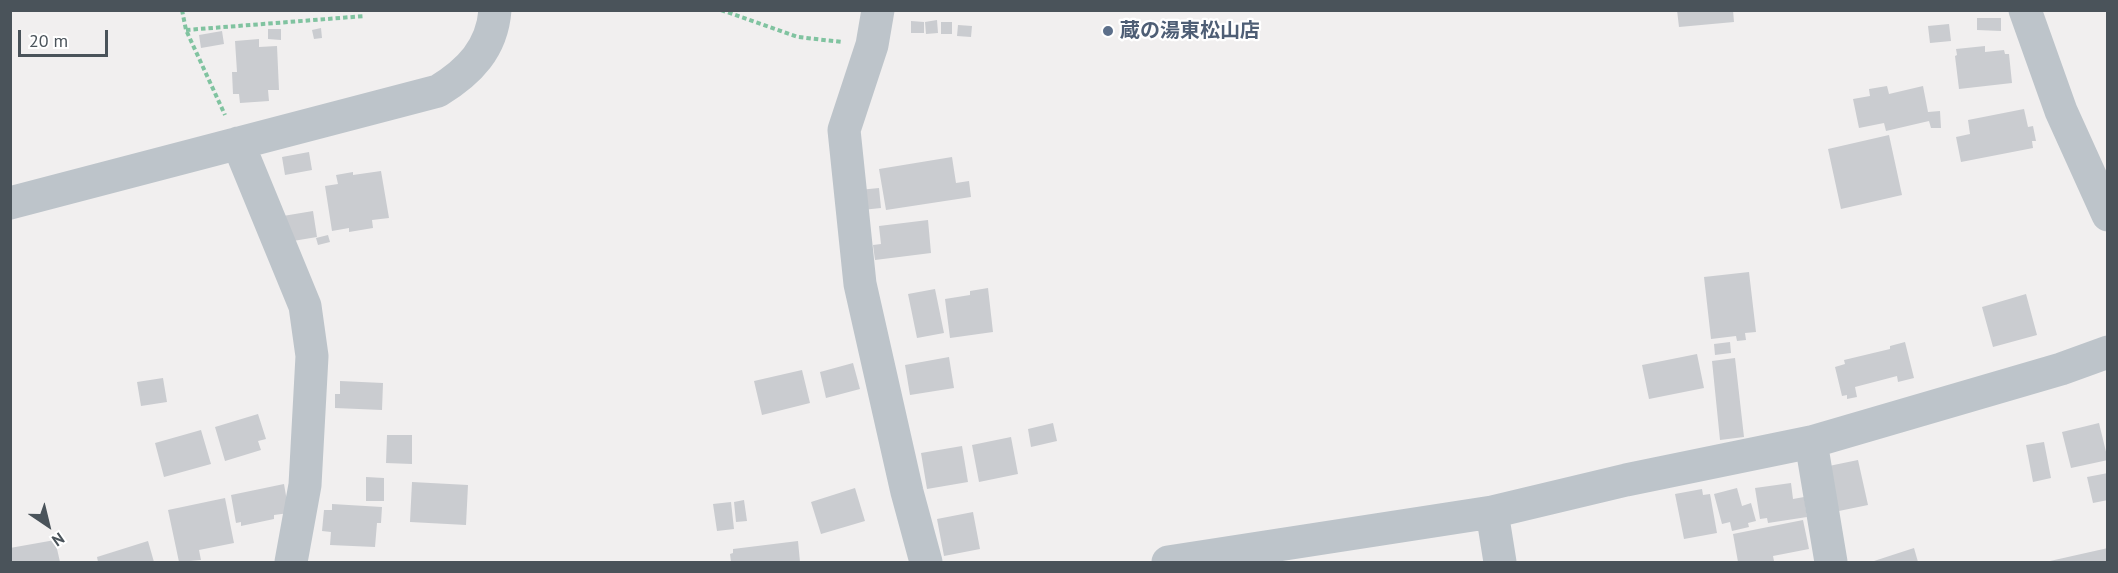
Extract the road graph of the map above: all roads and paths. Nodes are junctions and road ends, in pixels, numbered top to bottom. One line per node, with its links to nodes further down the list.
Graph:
1 (182, 10): 7 (path)
2 (495, 10): 9 (street)
3 (721, 10): 8 (path)
4 (878, 10): 8 (street)
5 (2025, 10): 11 (street)
6 (365, 16): 7 (path)
7 (186, 30): 9 (path)
8 (873, 45): 16 (street)
9 (238, 143): 10 (street); 15 (street)
10 (10, 203)
11 (2108, 215)
12 (2108, 352): 13 (street)
13 (1811, 442): 14 (street); 19 (street)
14 (1492, 513): 17 (street); 18 (street)
15 (291, 562)
16 (926, 562)
17 (1168, 562)
18 (1500, 562)
19 (1831, 562)

